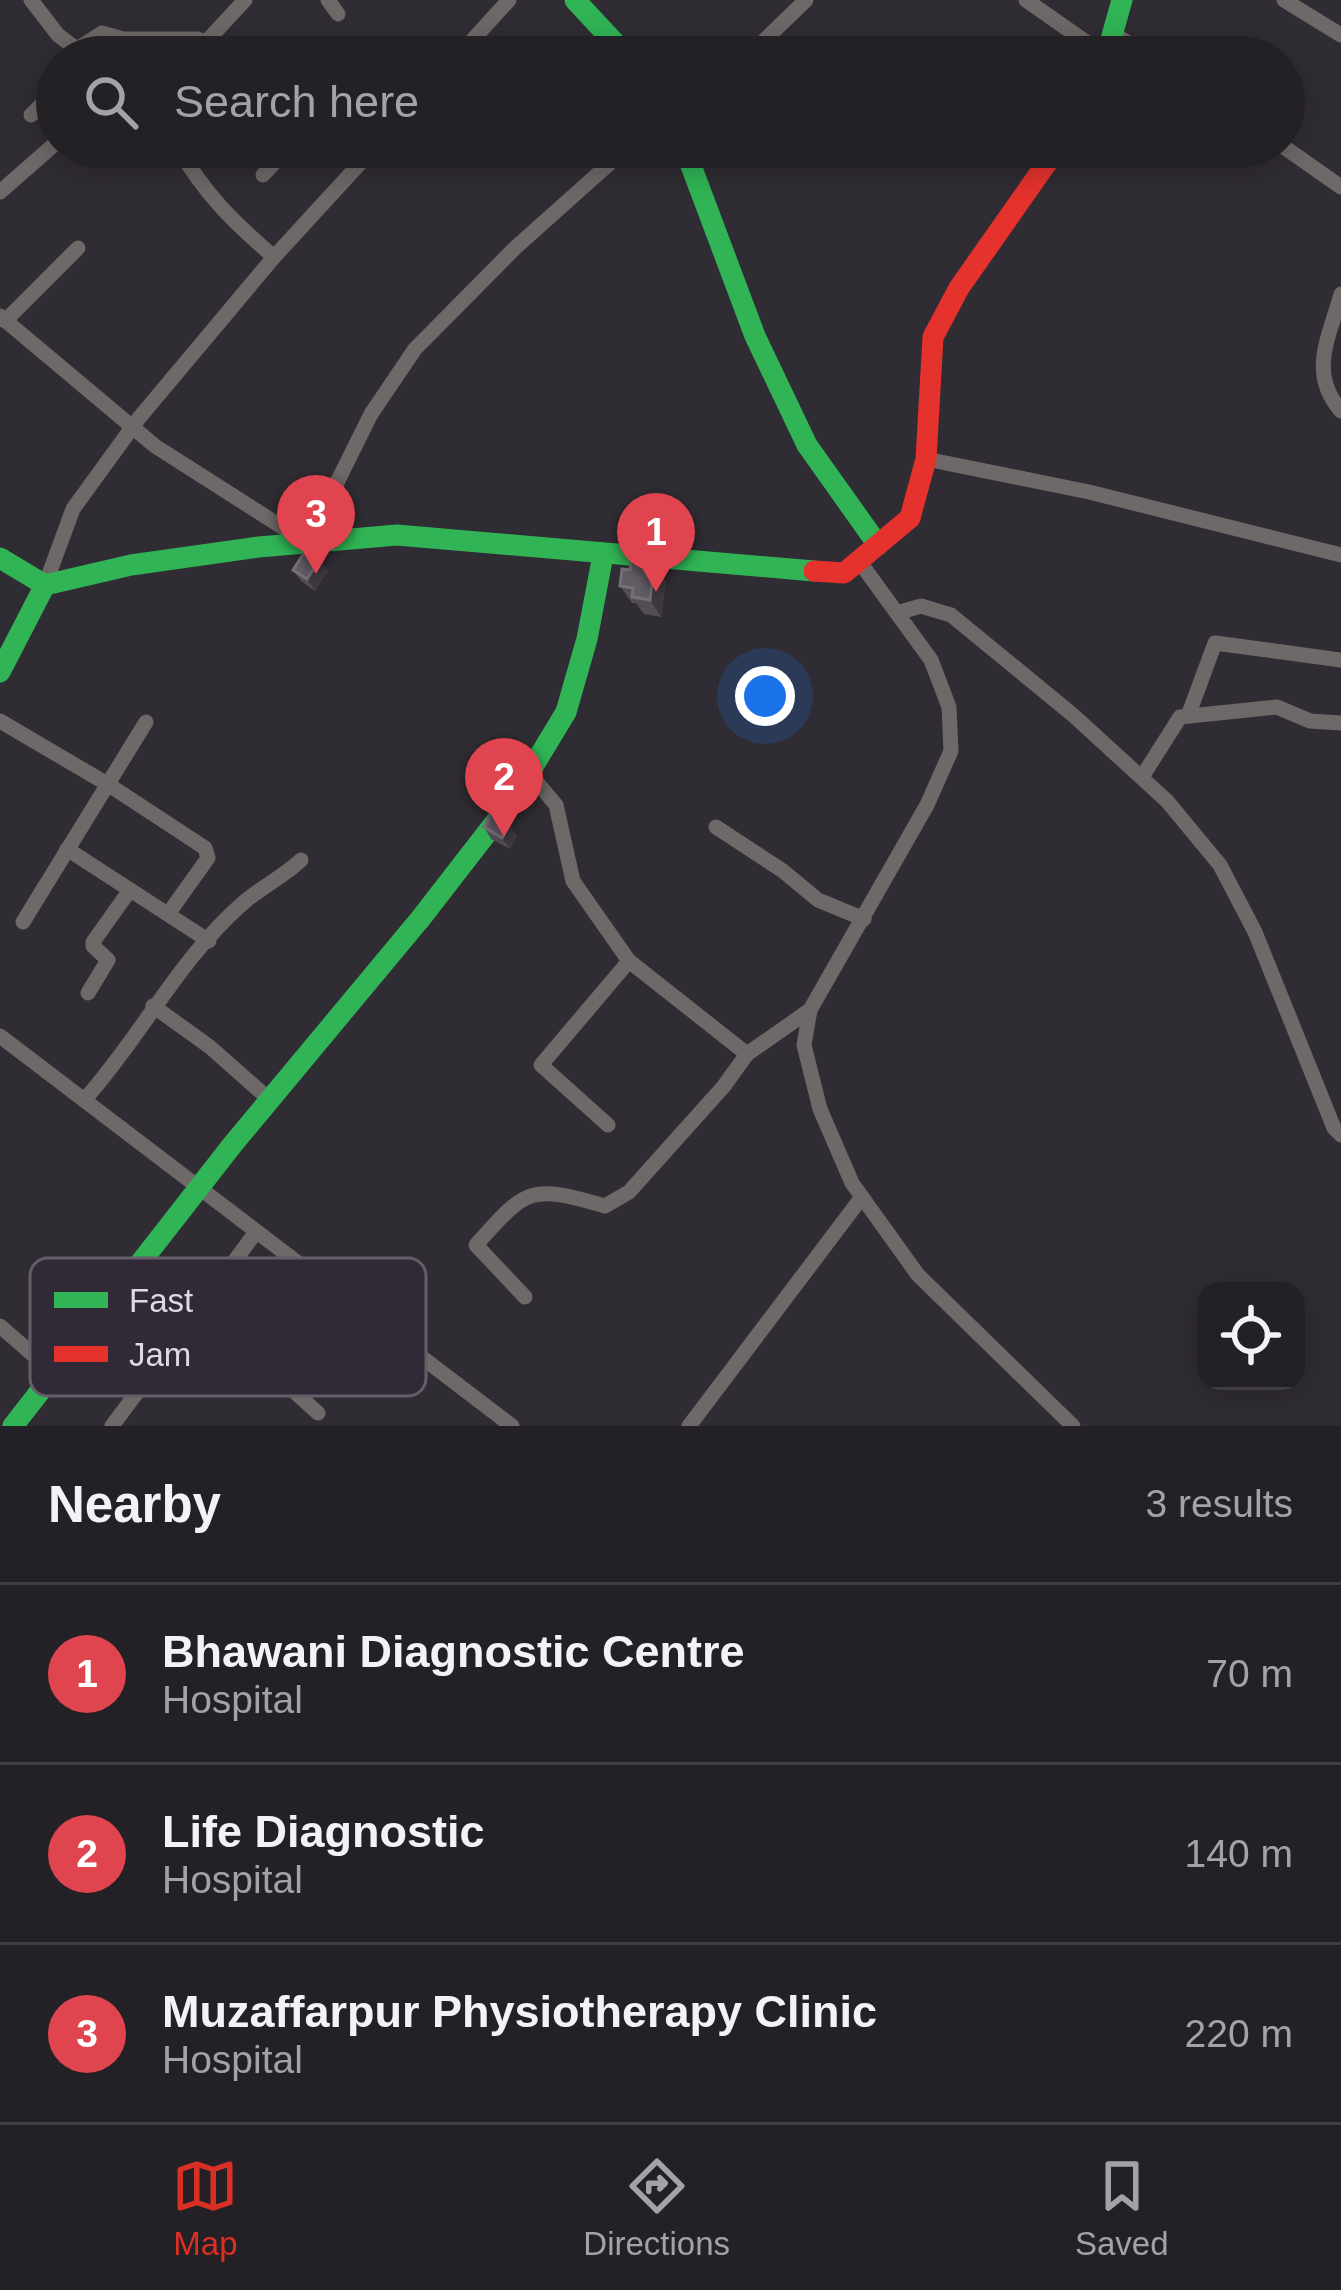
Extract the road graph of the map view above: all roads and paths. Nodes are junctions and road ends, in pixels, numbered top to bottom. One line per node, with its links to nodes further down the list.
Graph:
1 (32, 0): 11 (street)
2 (244, 0): 12 (street)
3 (509, 0): 13 (street)
4 (575, 0): 14 (street)
5 (806, 0): 15 (street)
6 (1026, 0): 16 (street)
7 (1121, 0): 9 (street)
8 (1285, 0): 10 (street)
9 (1115, 35)
10 (1341, 35)
11 (60, 36)
12 (212, 36)
13 (476, 36)
14 (608, 36)
15 (769, 36)
16 (1077, 36)
17 (36, 111): 18 (street)
18 (31, 116)
19 (36, 160): 29 (street)
20 (1305, 162): 28 (street)
21 (189, 168): 31 (street)
22 (270, 168): 27 (street)
23 (356, 168): 31 (street)
24 (605, 168): 37 (street)
25 (692, 168): 38 (street)
26 (1043, 168): 36 (street)
27 (263, 175)
28 (1341, 187)
29 (0, 192)
30 (78, 248): 33 (street)
31 (274, 257): 35 (street)
32 (1341, 294): 34 (street)
33 (3, 319): 35 (street)
34 (1341, 411)
35 (134, 424): 37 (street); 43 (street)
36 (926, 459): 38 (street); 40 (street)
37 (308, 543): 39 (street); 43 (street)
38 (878, 545): 42 (street)
39 (603, 555): 42 (street); 51 (street)
40 (1341, 555)
41 (0, 558): 43 (street)
42 (859, 561): 44 (street)
43 (45, 585): 46 (street)
44 (900, 612): 52 (street); 59 (street)
45 (1341, 660): 47 (street)
46 (0, 672)
47 (1188, 716): 50 (street); 52 (street)
48 (0, 721): 53 (street)
49 (146, 722): 53 (street)
50 (1341, 723)
51 (530, 774): 62 (street); 69 (street)
52 (1142, 777): 71 (street)
53 (109, 784): 55 (street); 58 (street)
54 (716, 827): 59 (street)
55 (67, 849): 57 (street); 60 (street)
56 (302, 860): 61 (street)
57 (130, 890): 58 (street); 63 (street)
58 (168, 914): 61 (street)
59 (863, 919): 65 (street)
60 (23, 922)
61 (209, 941): 64 (street)
62 (628, 961): 67 (street); 70 (street)
63 (88, 993)
64 (153, 1006): 68 (street); 69 (street)
65 (811, 1010): 67 (street); 73 (street)
66 (0, 1036): 68 (street)
67 (746, 1054): 78 (street)
68 (85, 1099): 72 (street)
69 (270, 1100): 72 (street)
70 (608, 1125)
71 (1341, 1136)
72 (199, 1189): 74 (street); 75 (street)
73 (862, 1197): 89 (street); 90 (street)
74 (256, 1232): 76 (street); 77 (street)
75 (145, 1258)
76 (238, 1258)
77 (290, 1258)
78 (525, 1297)
79 (0, 1326): 80 (street)
80 (30, 1352)
81 (426, 1361): 88 (street)
82 (36, 1396): 86 (street)
83 (135, 1396): 87 (street)
84 (299, 1396): 85 (street)
85 (318, 1413)
86 (13, 1426)
87 (112, 1426)
88 (512, 1426)
89 (689, 1426)
90 (1073, 1426)

